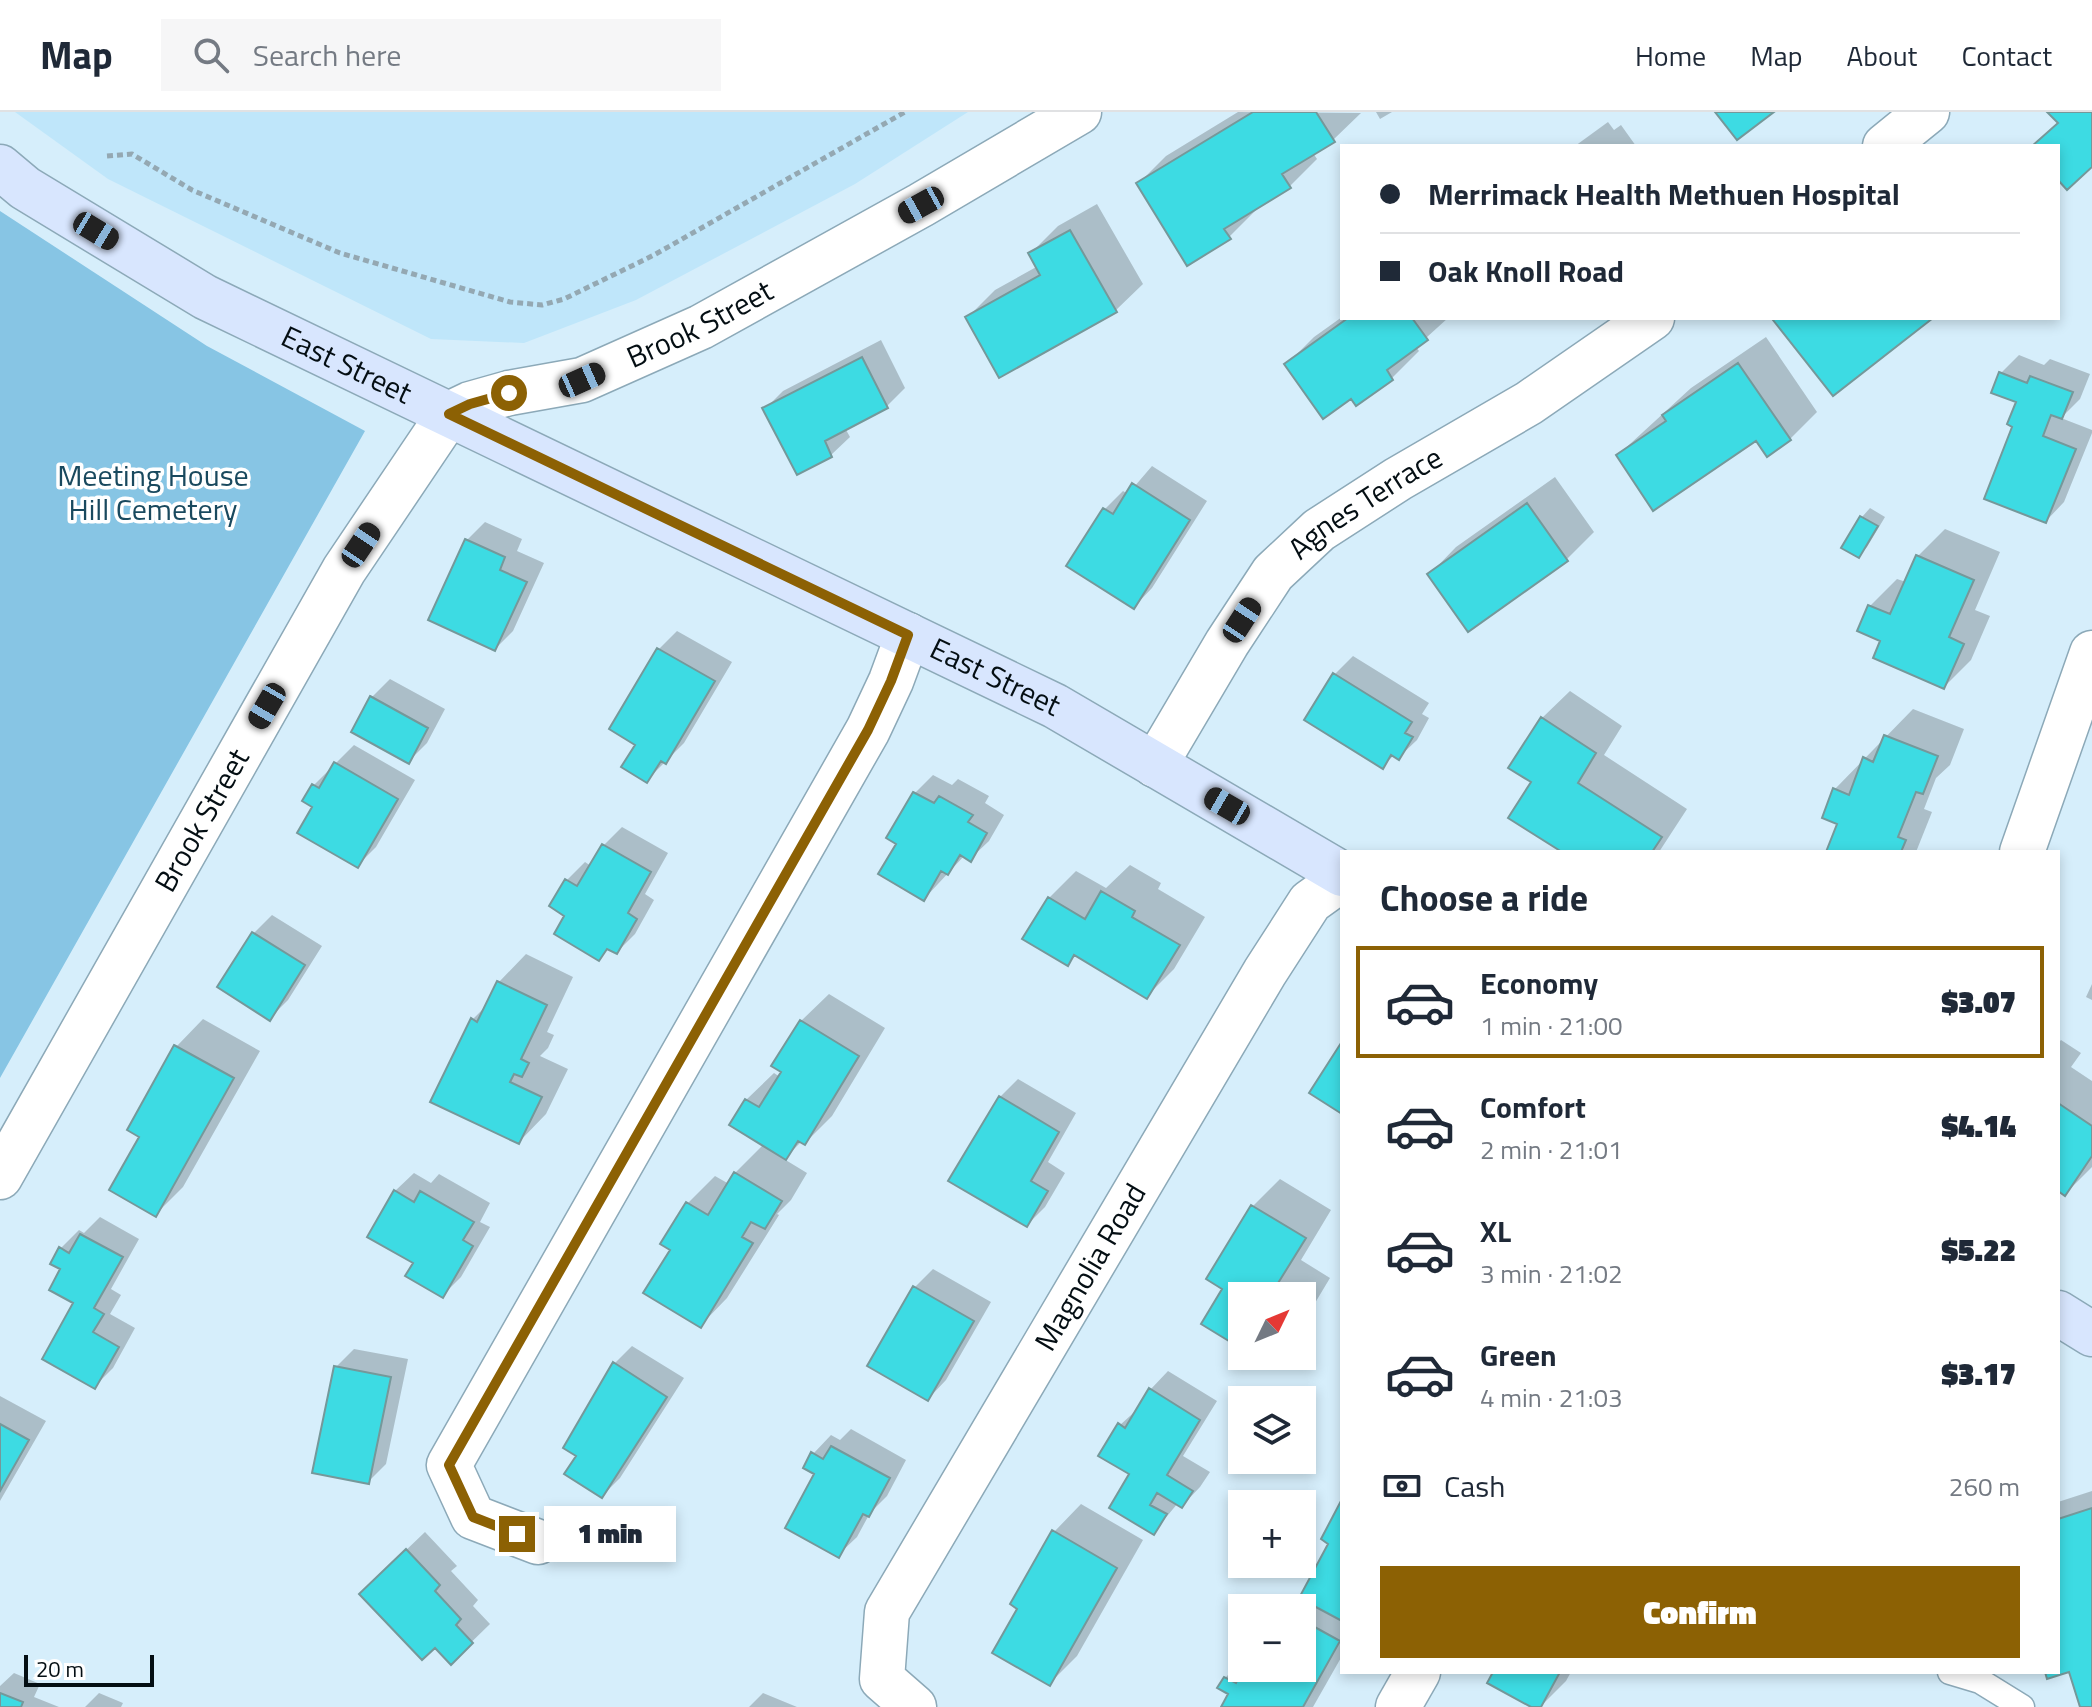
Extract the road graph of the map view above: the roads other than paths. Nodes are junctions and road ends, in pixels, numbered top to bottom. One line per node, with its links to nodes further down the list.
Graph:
1 (1079, 112): 6 (street, Brook Street)
2 (1927, 112): 3 (street)
3 (1887, 144)
4 (0, 167): 6 (main road, East Street)
5 (1649, 320): 9 (street, Agnes Terrace)
6 (449, 414): 7 (main road, East Street); 13 (street, Brook Street)
7 (908, 635): 9 (main road, East Street); 16 (street)
8 (2092, 653): 10 (street)
9 (1155, 765): 11 (main road, East Street)
10 (2023, 850)
11 (1340, 875)
12 (1340, 878): 19 (street, Magnolia Road)
13 (0, 1177)
14 (2060, 1314): 15 (main road)
15 (2092, 1334)
16 (538, 1542)
17 (1417, 1674): 20 (street)
18 (1957, 1674): 21 (lane)
19 (914, 1707)
20 (1398, 1707)
21 (2022, 1707)

